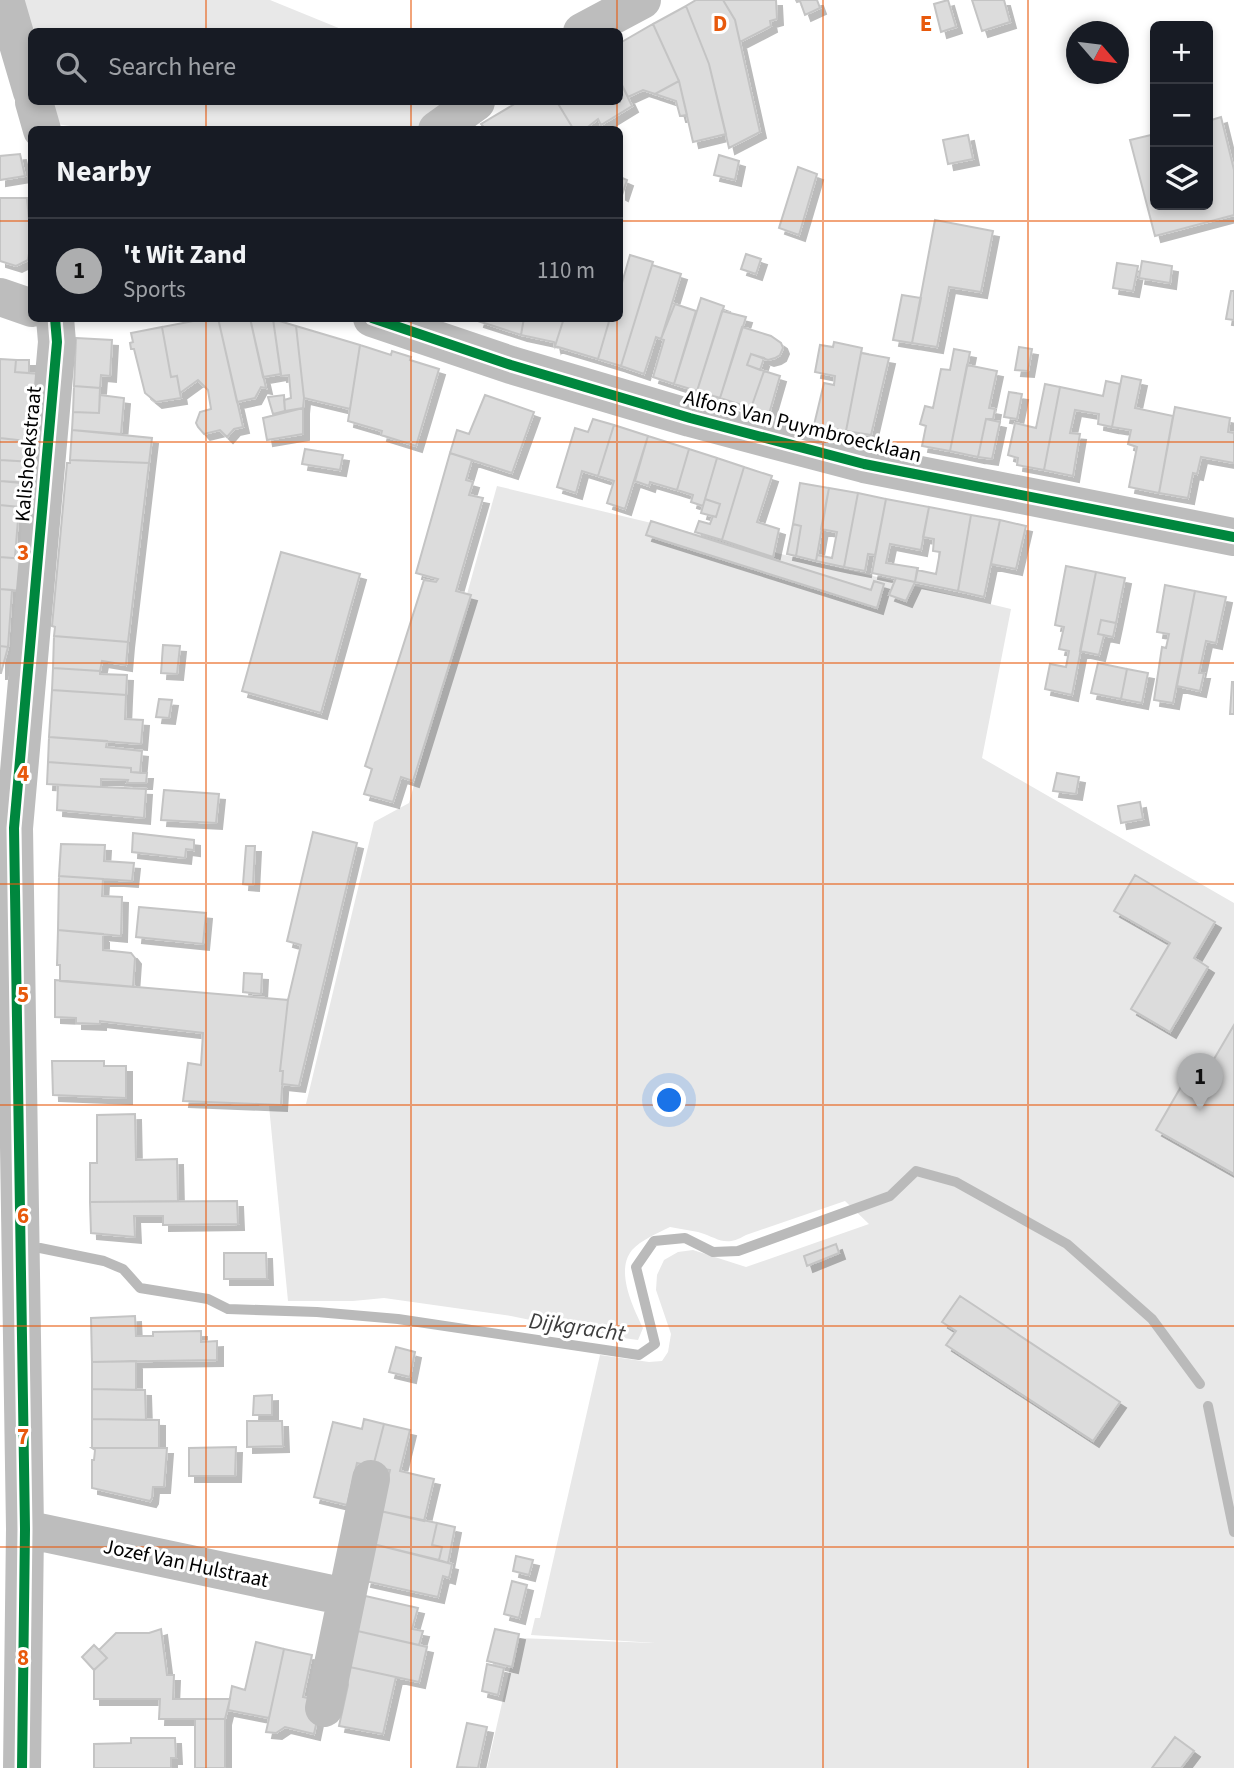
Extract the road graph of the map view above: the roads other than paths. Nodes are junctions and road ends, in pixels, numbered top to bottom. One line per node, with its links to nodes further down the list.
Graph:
1 (5, 0): 4 (street)
2 (642, 0): 3 (street)
3 (590, 28)
4 (28, 78)
5 (35, 105): 7 (street)
6 (471, 105): 8 (street)
7 (41, 126)
8 (442, 126)
9 (0, 297): 10 (street)
10 (28, 307)
11 (55, 322): 15 (street, Kalishoekstraat)
12 (384, 322): 13 (street, Alfons Van Puymbroecklaan)
13 (1234, 537)
14 (371, 1479): 16 (street)
15 (24, 1529): 16 (street, Jozef Van Hulstraat); 18 (street, Kalishoekstraat)
16 (346, 1597): 17 (street)
17 (324, 1708)
18 (22, 1768)

